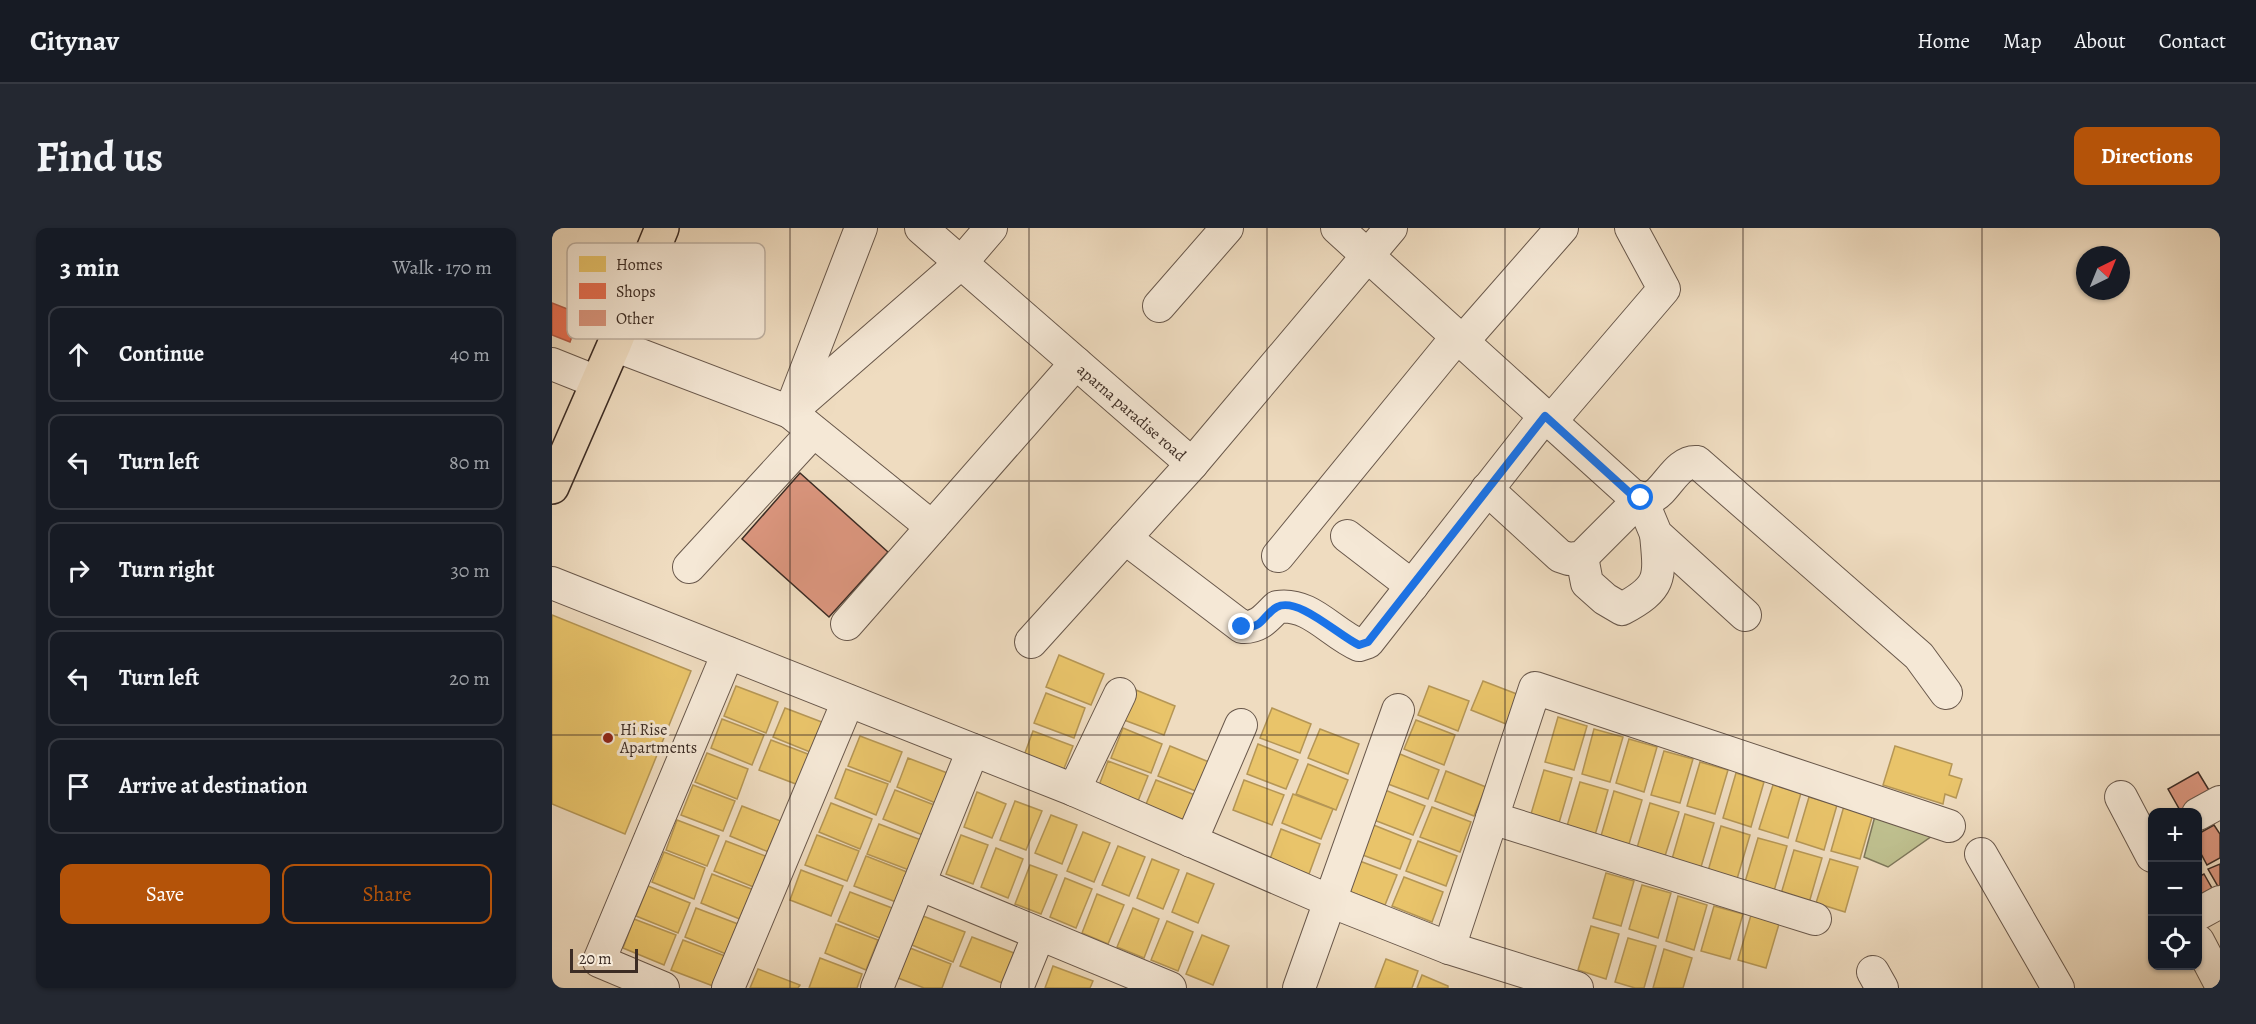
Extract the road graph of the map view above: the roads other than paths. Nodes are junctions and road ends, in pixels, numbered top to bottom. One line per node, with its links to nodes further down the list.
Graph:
1 (643, 228): 11 (main road)
2 (662, 228): 12 (main road)
3 (861, 228): 22 (street)
4 (921, 228): 14 (street, aparna paradise road)
5 (992, 228): 14 (street)
6 (1227, 228): 15 (street)
7 (1337, 228): 13 (street)
8 (1391, 228): 13 (street, aparna paradise road)
9 (1562, 228): 18 (street)
10 (1631, 228): 23 (street)
11 (637, 243)
12 (656, 243)
13 (1367, 255): 18 (street); 26 (street, aparna paradise road)
14 (961, 263): 20 (street, aparna paradise road); 22 (street)
15 (1160, 306)
16 (592, 339): 21 (main road)
17 (617, 339): 19 (main road)
18 (1459, 339): 23 (street); 34 (street)
19 (615, 345): 22 (street); 27 (main road)
20 (1076, 363): 26 (street, aparna paradise road); 30 (street)
21 (567, 370): 25 (main road)
22 (790, 412): 24 (street)
23 (1548, 419): 28 (street); 29 (street)
24 (813, 432): 30 (street); 36 (street)
25 (552, 441)
26 (1192, 464): 33 (street)
27 (552, 487)
28 (1488, 489): 35 (street); 38 (street)
29 (1641, 498): 31 (street); 35 (street); 43 (street)
30 (932, 527): 40 (street)
31 (1656, 534): 35 (street); 39 (street)
32 (1347, 536): 38 (street)
33 (1125, 538): 38 (street); 41 (street)
34 (1278, 556)
35 (1582, 557)
36 (689, 567)
37 (552, 583): 42 (street)
38 (1412, 586)
39 (1745, 615)
40 (847, 624)
41 (1031, 642)
42 (728, 653): 45 (street); 67 (street)
43 (1946, 693)
44 (1120, 694): 49 (street)
45 (848, 701): 48 (street); 68 (street)
46 (1398, 710): 59 (street)
47 (1241, 725): 55 (street)
48 (973, 750): 49 (street); 58 (street)
49 (1074, 790): 55 (street)
50 (2121, 797): 56 (street)
51 (2220, 802): 52 (street)
52 (2202, 812)
53 (1492, 818): 54 (street); 62 (street); 64 (street)
54 (1948, 826)
55 (1191, 841): 59 (street)
56 (2148, 842)
57 (1981, 854): 74 (street)
58 (919, 884): 63 (street); 69 (street)
59 (1330, 901): 64 (street); 72 (street)
60 (2220, 902): 61 (street)
61 (2202, 912)
62 (1815, 919)
63 (1039, 934): 70 (street); 71 (street)
64 (1449, 948): 73 (street)
65 (2202, 949): 66 (street)
66 (2220, 983)
67 (663, 988)
68 (728, 988)
69 (877, 988)
70 (1017, 988)
71 (1168, 988)
72 (1299, 988)
73 (1577, 988)
74 (2058, 988)

